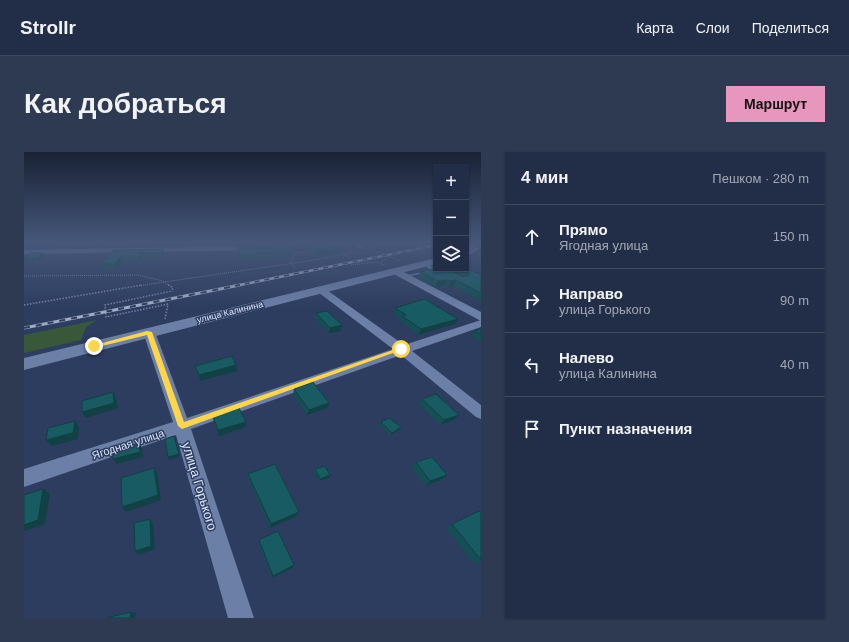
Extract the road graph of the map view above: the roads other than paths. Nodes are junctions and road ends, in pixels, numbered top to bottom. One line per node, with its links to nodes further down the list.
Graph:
1 (422, 265): 3 (main road, улица Калинина)
2 (433, 268): 3 (lane)
3 (401, 274): 4 (main road, улица Калинина); 5 (street)
4 (321, 290): 7 (main road, улица Калинина); 8 (street)
5 (481, 317)
6 (481, 323): 8 (street, Ягодная улица)
7 (149, 332): 9 (main road, улица Калинина); 11 (street, улица Горького)
8 (401, 349): 10 (street); 11 (street, Ягодная улица)
9 (24, 364)
10 (481, 413)
11 (182, 426): 12 (street, Ягодная улица); 13 (street, улица Горького)
12 (24, 478)
13 (241, 618)

